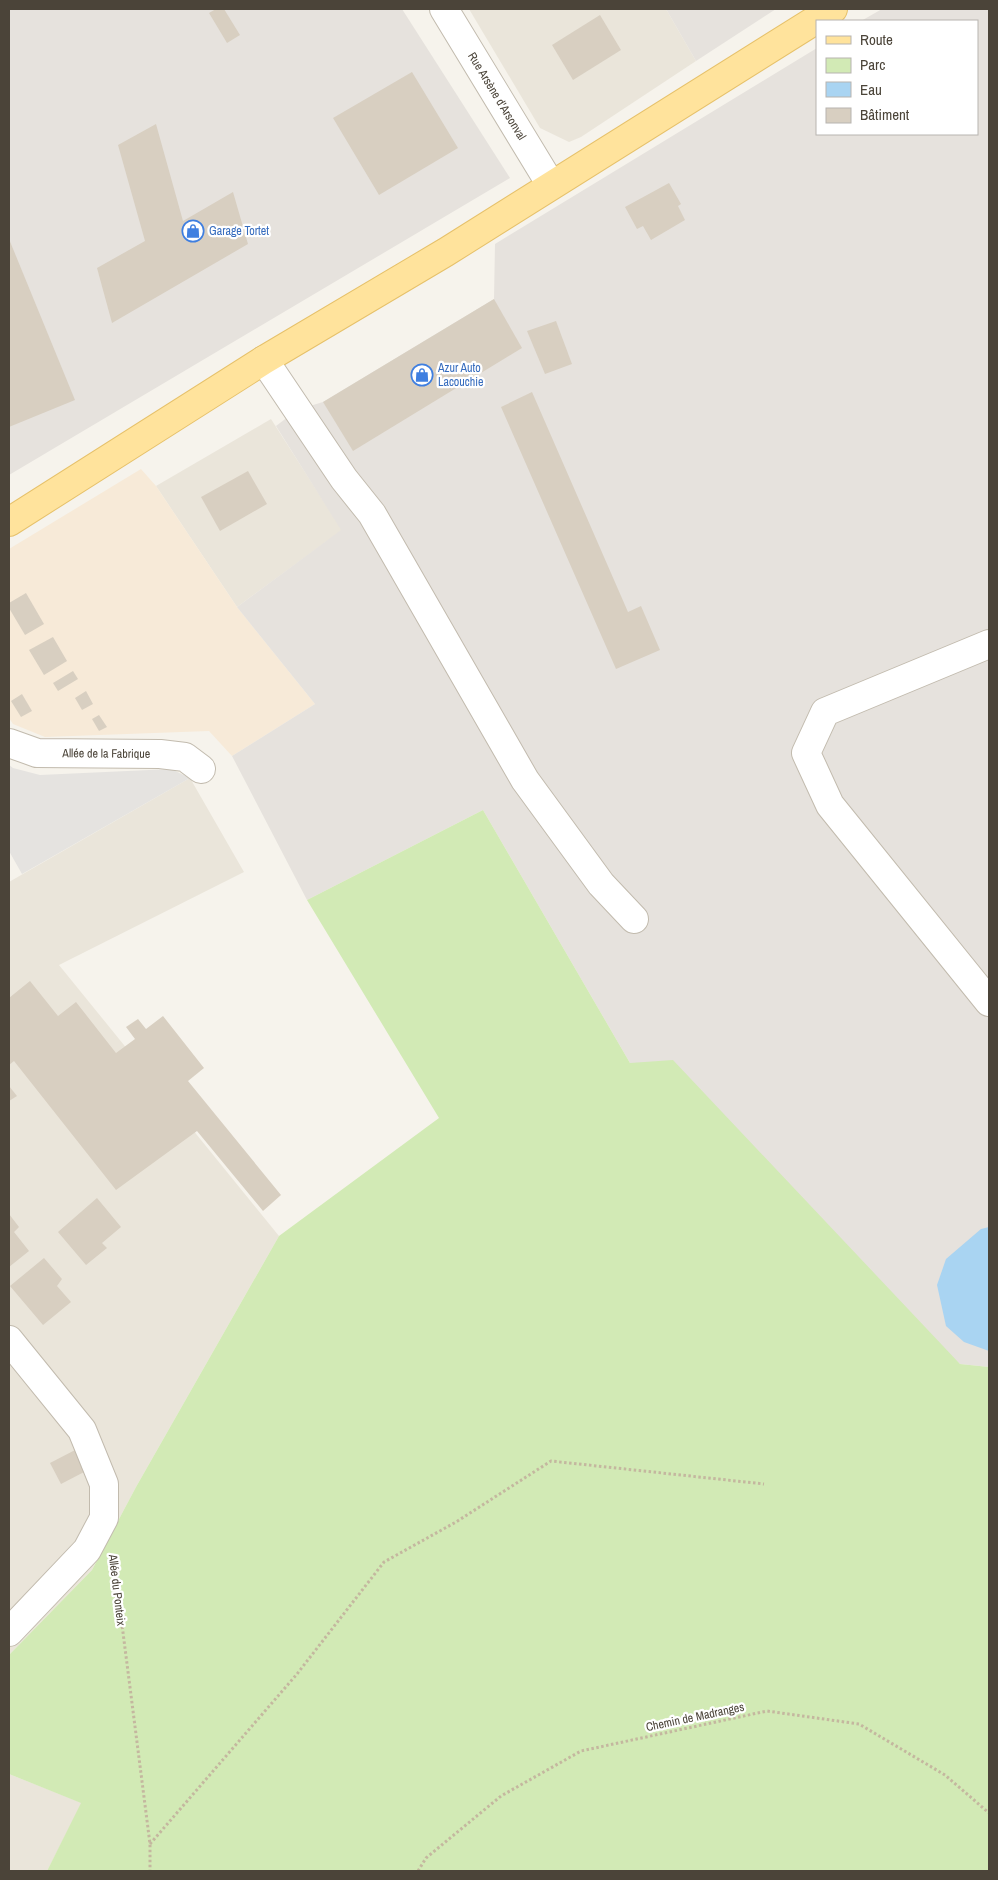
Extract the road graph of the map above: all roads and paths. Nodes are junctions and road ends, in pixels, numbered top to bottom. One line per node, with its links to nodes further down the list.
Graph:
1 (444, 9): 3 (street, Rue Arsène d'Arsonval)
2 (833, 9): 3 (main road)
3 (550, 186): 4 (main road)
4 (264, 360): 5 (main road); 9 (street)
5 (9, 522)
6 (989, 644): 10 (street)
7 (9, 743): 8 (street, Allée de la Fabrique)
8 (201, 769)
9 (634, 919)
10 (989, 1002)
11 (9, 1340): 14 (street)
12 (764, 1484): 16 (path)
13 (114, 1562): 16 (path, Allée du Ponteix)
14 (9, 1632)
15 (989, 1812): 18 (path, Chemin de Madranges)
16 (150, 1844): 17 (path, Allée du Ponteix)
17 (150, 1871)
18 (418, 1871)

